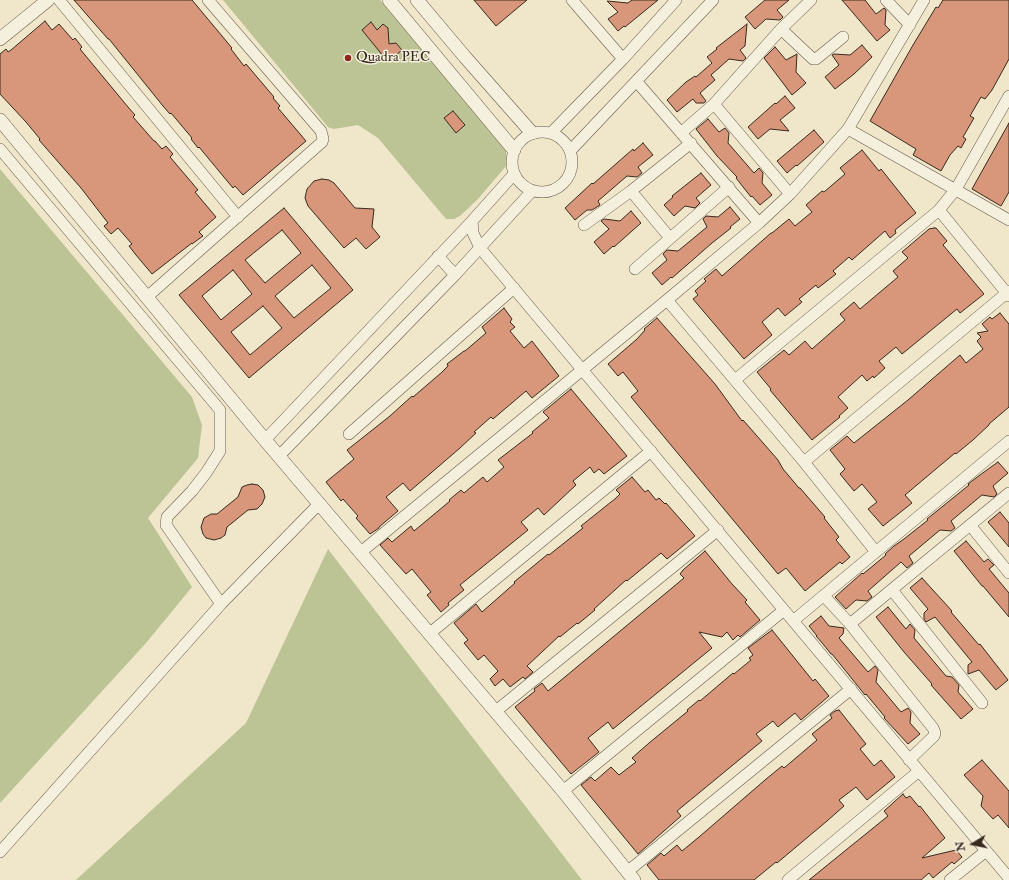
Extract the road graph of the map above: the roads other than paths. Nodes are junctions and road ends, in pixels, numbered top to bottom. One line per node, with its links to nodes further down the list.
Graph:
1 (48, 0): 16 (street)
2 (59, 0): 37 (street)
3 (208, 0): 37 (street)
4 (389, 0): 12 (street)
5 (572, 0): 17 (street)
6 (676, 0): 17 (street)
7 (712, 0): 18 (street)
8 (811, 0): 14 (street)
9 (886, 0): 13 (street)
10 (924, 0): 13 (street)
11 (418, 1): 12 (street); 25 (street)
12 (403, 17): 28 (street)
13 (910, 25): 22 (street)
14 (781, 29): 15 (street); 20 (street)
15 (843, 38)
16 (0, 39)
17 (623, 59): 23 (street)
18 (637, 82): 24 (street); 29 (street)
19 (1009, 96): 32 (street)
20 (714, 104): 24 (street); 35 (street)
21 (0, 120): 49 (street)
22 (848, 129): 32 (street); 35 (street)
23 (551, 133): 25 (street); 29 (street)
24 (681, 133): 26 (street)
25 (532, 134): 28 (street)
26 (691, 143): 31 (street); 34 (street)
27 (0, 148): 68 (street)
28 (514, 150): 30 (street)
29 (570, 151): 33 (street)
30 (514, 174): 33 (street); 39 (street)
31 (729, 187): 40 (street); 42 (street)
32 (956, 189): 36 (street); 38 (street)
33 (532, 191): 43 (street)
34 (631, 191): 41 (street); 42 (street)
35 (790, 194): 40 (street)
36 (939, 210): 48 (street); 52 (street)
37 (238, 217): 49 (street)
38 (1009, 220)
39 (472, 221): 43 (street); 44 (street)
40 (759, 223): 50 (street)
41 (584, 225)
42 (670, 238): 45 (street)
43 (480, 248): 46 (street); 47 (street)
44 (438, 256): 46 (street); 54 (street)
45 (635, 269)
46 (455, 275): 57 (street)
47 (514, 288): 51 (street); 53 (street)
48 (1008, 294): 58 (street)
49 (147, 298): 54 (street)
50 (667, 300): 51 (street); 52 (street)
51 (582, 369): 56 (street); 63 (street)
52 (735, 380): 58 (street)
53 (349, 434)
54 (265, 440): 57 (street)
55 (1008, 445): 64 (street)
56 (651, 451): 62 (street); 72 (street)
57 (279, 456): 60 (street)
58 (804, 462): 64 (street)
59 (1009, 493): 61 (street)
60 (320, 503): 63 (street); 68 (street)
61 (970, 525): 65 (street); 66 (street)
62 (718, 530): 69 (street); 75 (street)
63 (361, 552): 72 (street)
64 (876, 552): 67 (street)
65 (1009, 573)
66 (892, 590): 71 (street); 74 (street)
67 (824, 596): 70 (street); 71 (street)
68 (222, 604): 80 (street)
69 (784, 610): 70 (street); 78 (street)
70 (793, 621): 73 (street)
71 (850, 624): 76 (street)
72 (430, 634): 75 (street)
73 (851, 689): 76 (street); 81 (street)
74 (982, 703)
75 (496, 711): 78 (street)
76 (909, 760): 77 (street)
77 (919, 771): 79 (street); 83 (street)
78 (563, 791): 81 (street)
79 (986, 851): 82 (street); 84 (street)
80 (0, 852)
81 (630, 876)
82 (1009, 878)
83 (788, 880)
84 (950, 880)

